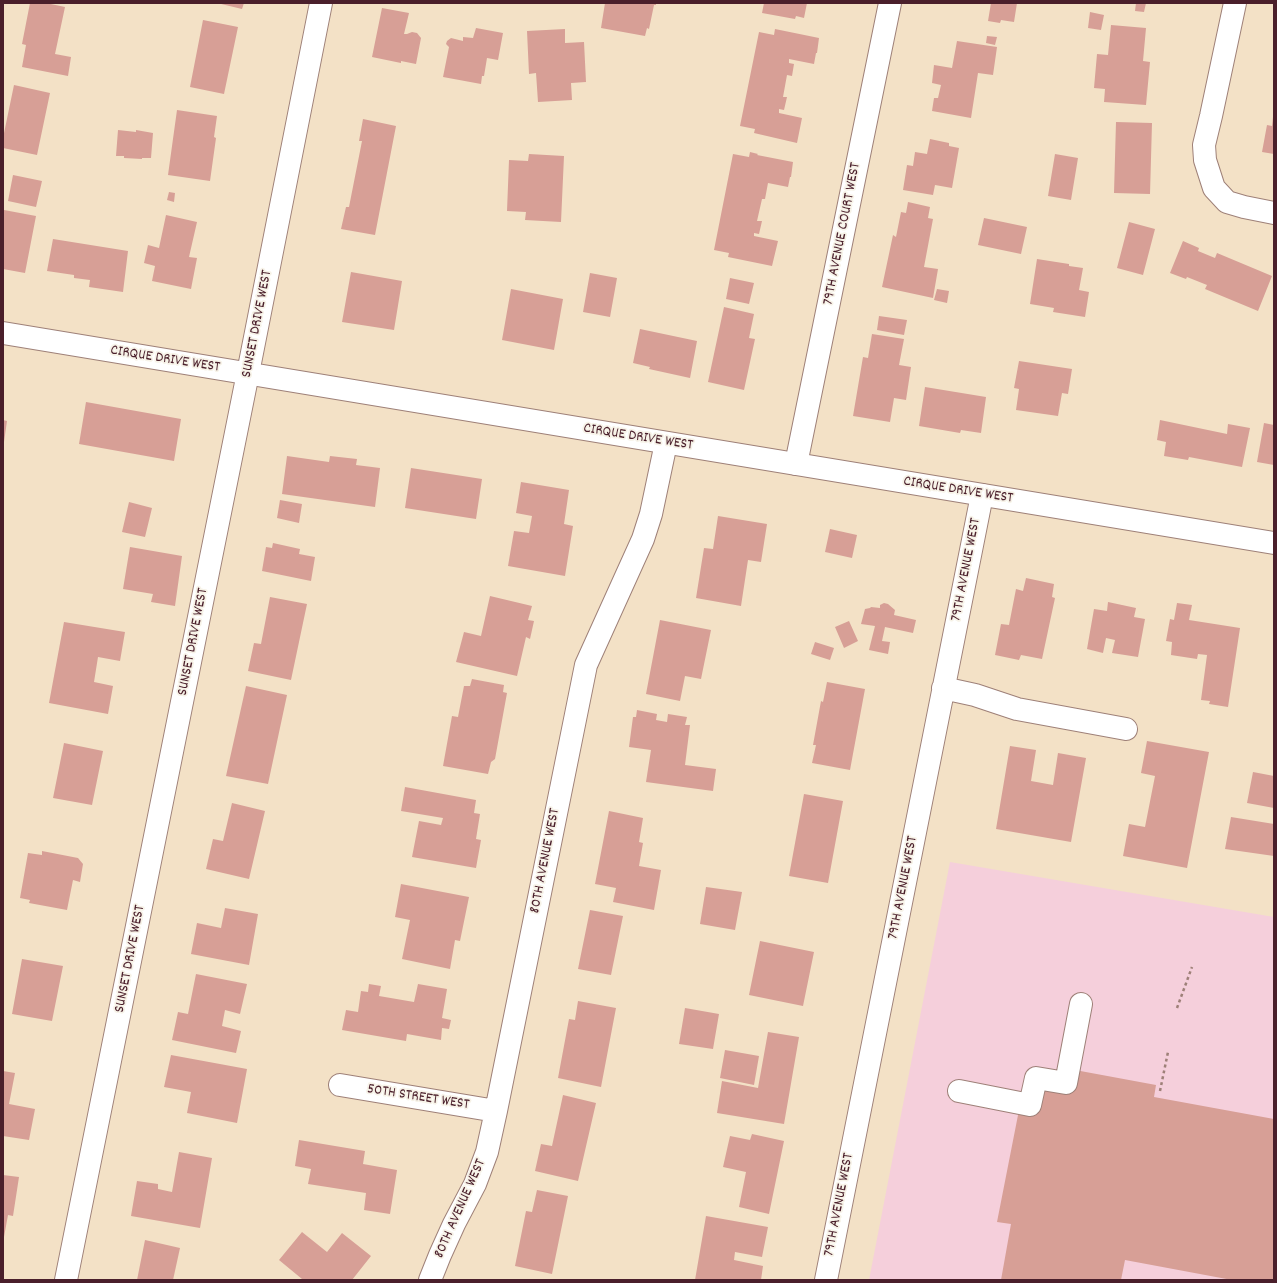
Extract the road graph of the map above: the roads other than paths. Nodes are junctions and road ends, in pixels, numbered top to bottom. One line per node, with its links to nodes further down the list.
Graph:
1 (321, 3): 6 (street, SUNSET DRIVE WEST)
2 (890, 3): 8 (street, 79TH AVENUE COURT WEST)
3 (1235, 3): 4 (street)
4 (1274, 213)
5 (3, 333): 6 (street, CIRQUE DRIVE WEST)
6 (248, 373): 7 (street, CIRQUE DRIVE WEST); 17 (street, SUNSET DRIVE WEST)
7 (666, 443): 8 (street, CIRQUE DRIVE WEST); 16 (street, 80TH AVENUE WEST)
8 (796, 464): 9 (street, CIRQUE DRIVE WEST)
9 (982, 495): 10 (street, CIRQUE DRIVE WEST); 11 (street, 79TH AVENUE WEST)
10 (1274, 543)
11 (944, 688): 12 (street); 19 (street, 79TH AVENUE WEST)
12 (1126, 729)
13 (1081, 1004): 15 (street)
14 (340, 1085): 16 (street, 50TH STREET WEST)
15 (959, 1091)
16 (496, 1111): 18 (street, 80TH AVENUE WEST)
17 (66, 1280)
18 (430, 1280)
19 (826, 1280)

